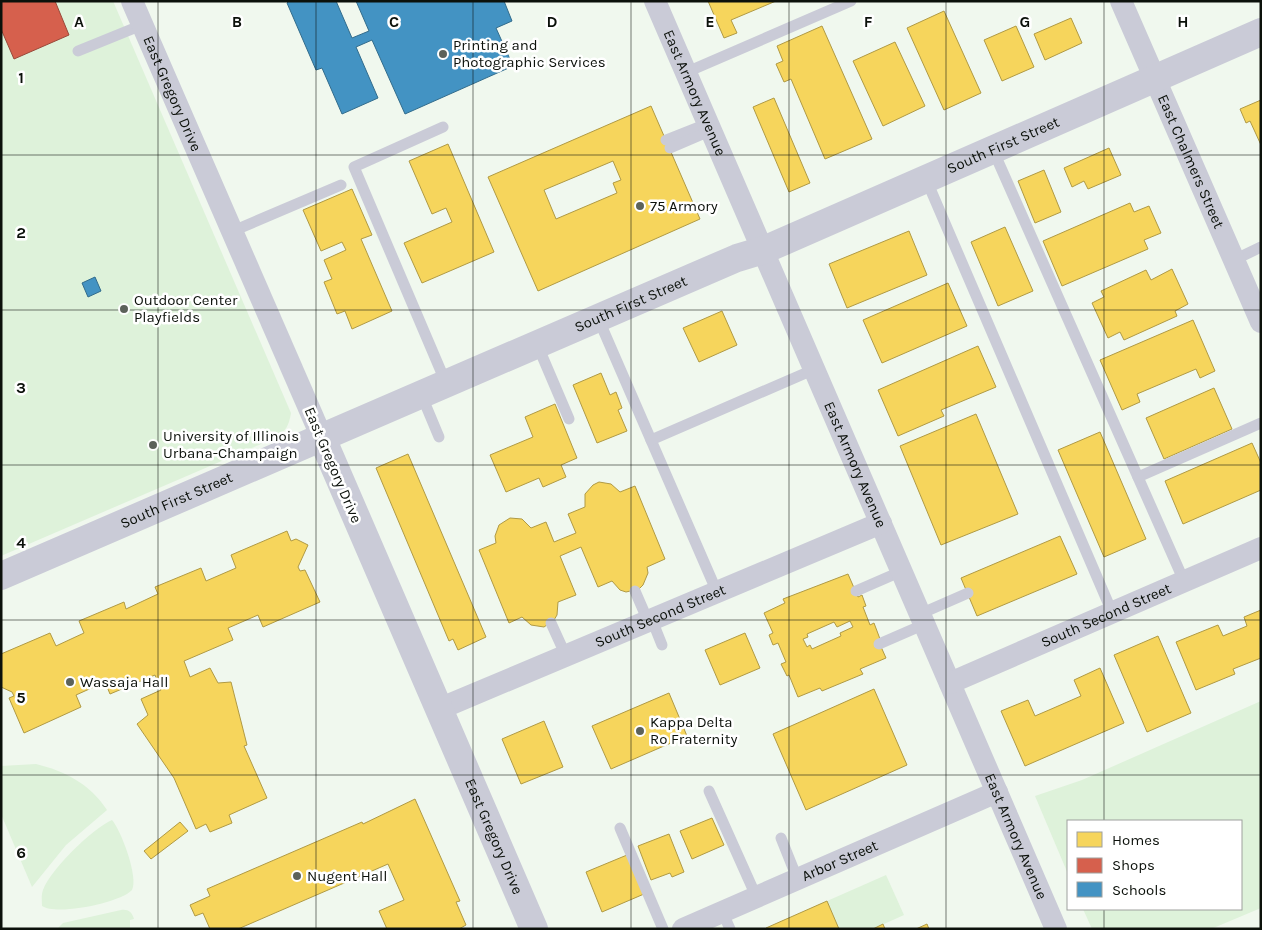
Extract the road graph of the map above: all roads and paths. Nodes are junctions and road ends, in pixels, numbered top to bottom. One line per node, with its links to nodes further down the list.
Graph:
1 (132, 1): 5 (street, East Gregory Drive)
2 (655, 1): 8 (street, East Armory Avenue)
3 (851, 1): 8 (lane)
4 (1121, 1): 9 (street, East Chalmers Street)
5 (142, 25): 7 (lane); 16 (street, East Gregory Drive)
6 (1261, 32): 9 (street, South First Street)
7 (78, 51)
8 (687, 72): 10 (street, East Armory Avenue)
9 (1155, 79): 13 (street, South First Street); 19 (street, East Chalmers Street)
10 (711, 126): 12 (lane); 18 (street, East Armory Avenue)
11 (444, 127): 24 (lane)
12 (668, 144)
13 (993, 150): 14 (street, South First Street); 31 (lane)
14 (926, 179): 18 (street, South First Street); 41 (lane)
15 (341, 184): 16 (lane)
16 (233, 231): 29 (street, East Gregory Drive)
17 (1261, 248): 19 (lane)
18 (764, 250): 20 (street, South First Street); 23 (street, East Armory Avenue)
19 (1234, 260): 21 (street, East Chalmers Street)
20 (598, 317): 22 (street, South First Street); 30 (lane)
21 (1261, 322)
22 (537, 344): 24 (street, South First Street); 26 (lane)
23 (815, 370): 30 (lane); 32 (street, East Armory Avenue)
24 (446, 383): 25 (street, South First Street)
25 (421, 394): 28 (lane); 29 (street, South First Street)
26 (569, 419)
27 (1261, 423): 31 (lane)
28 (438, 437)
29 (322, 438): 35 (street, South First Street); 49 (street, East Gregory Drive)
30 (651, 440): 39 (lane)
31 (1138, 477): 36 (lane)
32 (881, 523): 34 (street, East Armory Avenue); 39 (street, South Second Street)
33 (1261, 548): 36 (street, South Second Street)
34 (902, 570): 38 (lane); 42 (street, East Armory Avenue)
35 (1, 576)
36 (1184, 581): 41 (street, South Second Street)
37 (635, 591): 43 (lane)
38 (856, 591)
39 (717, 592): 43 (street, South Second Street)
40 (968, 593): 42 (lane)
41 (1112, 612): 48 (street, South Second Street)
42 (922, 619): 45 (lane); 48 (street, East Armory Avenue)
43 (650, 621): 46 (lane); 47 (street, South Second Street)
44 (550, 624): 47 (lane)
45 (879, 644)
46 (662, 645)
47 (564, 657): 49 (street, South Second Street)
48 (950, 683): 51 (street, East Armory Avenue)
49 (439, 709): 57 (street, East Gregory Drive)
50 (709, 791): 55 (lane)
51 (998, 792): 54 (street, Arbor Street); 60 (street, East Armory Avenue)
52 (620, 828): 58 (lane)
53 (781, 838): 54 (lane)
54 (797, 878): 55 (street, Arbor Street)
55 (756, 896): 56 (street, Arbor Street)
56 (726, 920): 59 (street, Arbor Street)
57 (534, 929)
58 (663, 929)
59 (683, 929)
60 (1056, 929)

